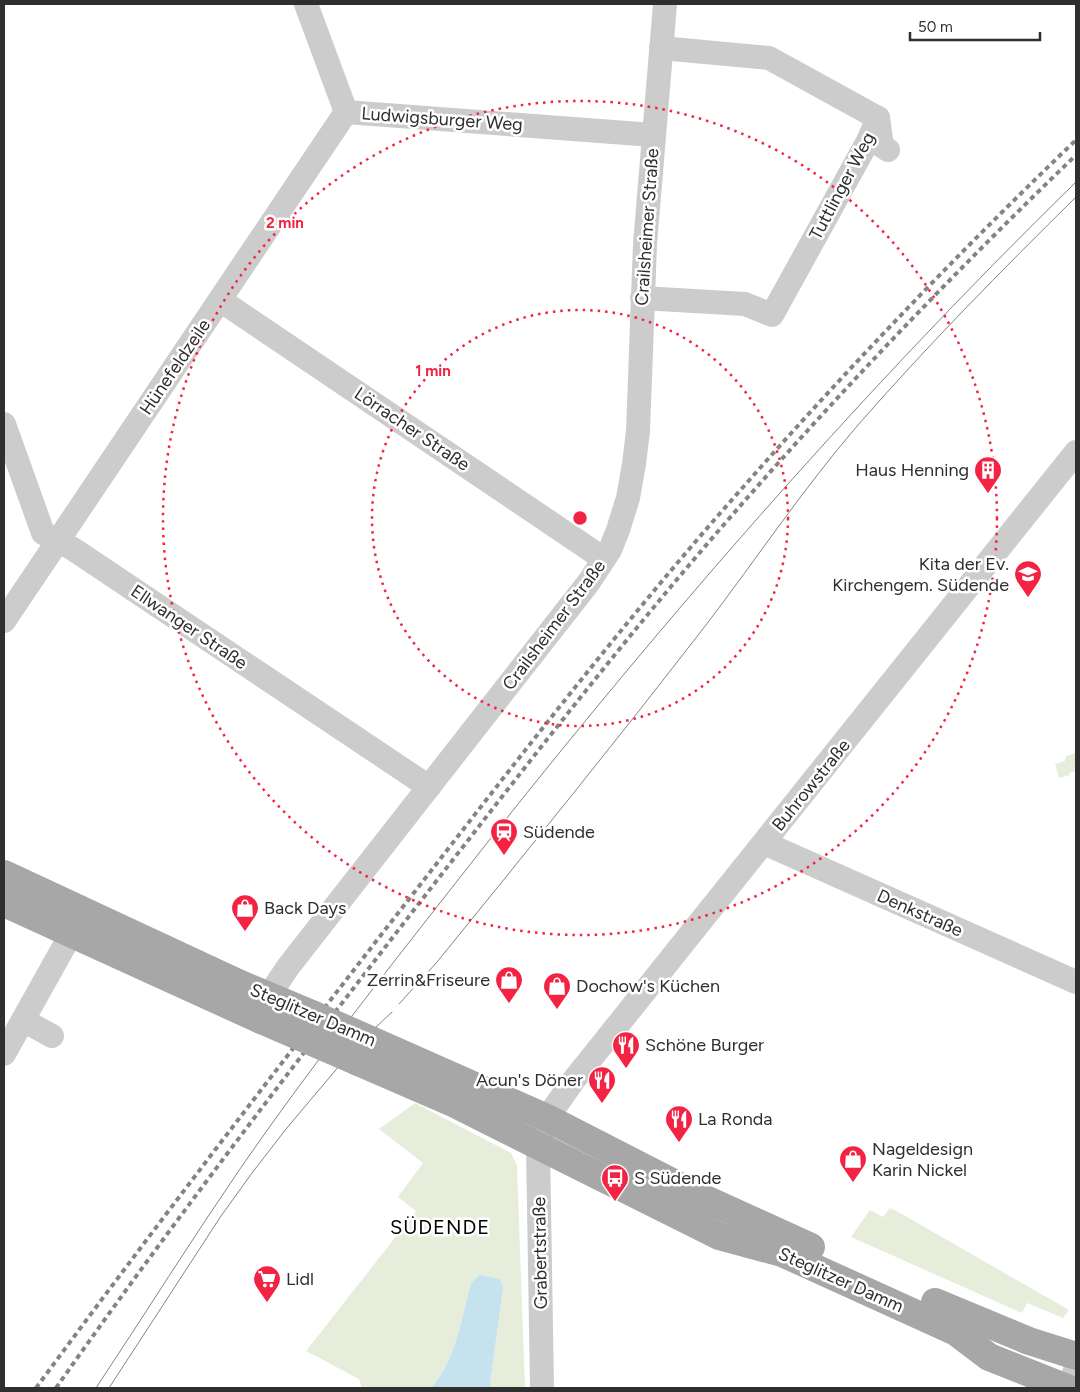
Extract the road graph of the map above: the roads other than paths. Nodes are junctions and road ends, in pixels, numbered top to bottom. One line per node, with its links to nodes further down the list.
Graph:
1 (306, 4): 4 (street, Ludwigsburger Weg)
2 (664, 4): 3 (street, Crailsheimer Straße)
3 (661, 48): 5 (street, Tuttlinger Weg); 6 (street, Crailsheimer Straße)
4 (346, 112): 6 (street, Ludwigsburger Weg); 9 (street, Hünefeldzeile)
5 (878, 118): 7 (street); 8 (street, Tuttlinger Weg)
6 (653, 135): 8 (street, Crailsheimer Straße)
7 (888, 150)
8 (642, 298): 13 (street, Crailsheimer Straße)
9 (220, 300): 12 (street, Hünefeldzeile); 13 (street, Lörracher Straße)
10 (4, 424): 12 (street, Ellwanger Straße)
11 (1076, 452): 16 (street, Buhrowstraße)
12 (58, 541): 14 (street, Hünefeldzeile); 15 (street, Ellwanger Straße)
13 (604, 559): 15 (street, Crailsheimer Straße)
14 (4, 621)
15 (429, 788): 21 (street, Crailsheimer Straße)
16 (764, 843): 20 (street, Denkstraße); 28 (street, Buhrowstraße)
17 (4, 874): 19 (main road, Steglitzer Damm)
18 (4, 903): 19 (main road, Steglitzer Damm)
19 (77, 922): 21 (main road, Steglitzer Damm); 22 (street)
20 (1076, 982)
21 (266, 1009): 24 (main road, Steglitzer Damm, bridge)
22 (22, 1020): 23 (street); 25 (street)
23 (52, 1036)
24 (365, 1051): 26 (main road, Steglitzer Damm); 27 (main road, Steglitzer Damm)
25 (4, 1054)
26 (412, 1058): 27 (street); 28 (main road, Steglitzer Damm)
27 (391, 1075): 29 (main road, Steglitzer Damm)
28 (547, 1118): 29 (street, Grabertstraße); 30 (main road, Steglitzer Damm)
29 (538, 1146): 31 (main road, Steglitzer Damm); 34 (street, Grabertstraße)
30 (621, 1157): 31 (street); 32 (main road, Steglitzer Damm)
31 (609, 1182): 35 (main road, Steglitzer Damm)
32 (1076, 1356)
33 (1076, 1368): 35 (street, Steglitzer Damm)
34 (542, 1388)
35 (1068, 1388)

